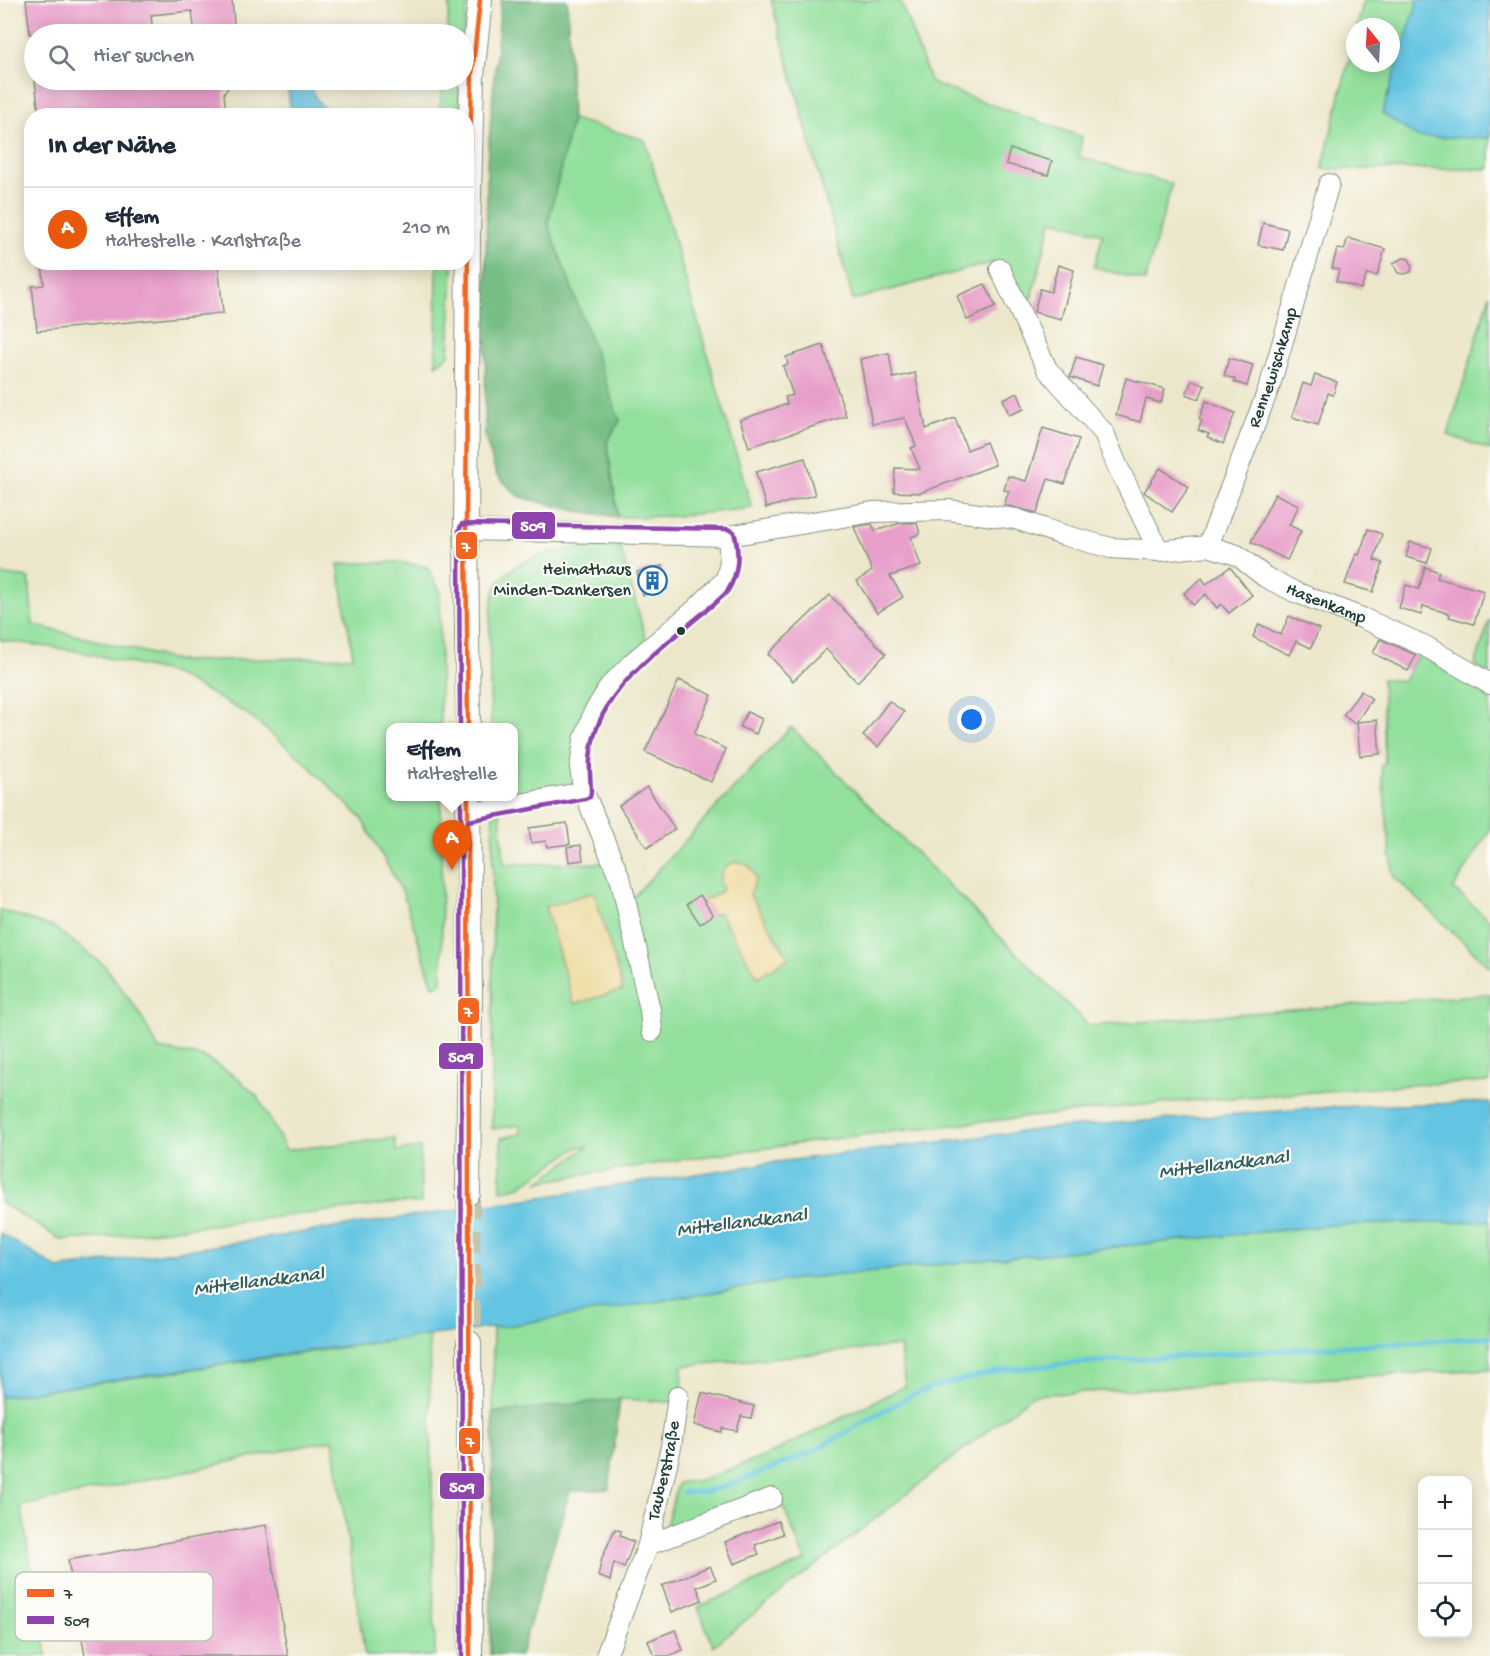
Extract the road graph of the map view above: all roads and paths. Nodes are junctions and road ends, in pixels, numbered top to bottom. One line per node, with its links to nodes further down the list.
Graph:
1 (480, 0): 2 (street)
2 (474, 56)
3 (472, 90): 4 (street)
4 (471, 108)
5 (1329, 184): 10 (street, Rennewischkamp)
6 (1000, 269): 11 (street)
7 (468, 270): 8 (street)
8 (466, 530): 9 (street, Hasenkamp); 13 (street)
9 (728, 536): 11 (street, Hasenkamp); 14 (street)
10 (1208, 546): 11 (street, Hasenkamp); 12 (street, Hasenkamp)
11 (1159, 551)
12 (1490, 684)
13 (468, 723)
14 (584, 792): 15 (street); 18 (street)
15 (518, 799)
16 (503, 801): 17 (street)
17 (467, 805): 19 (street)
18 (652, 1031)
19 (468, 1193)
20 (469, 1343): 24 (street)
21 (678, 1396): 23 (street, Tauberstraße)
22 (772, 1498): 23 (street, Tauberstraße)
23 (648, 1545): 25 (street, Tauberstraße)
24 (470, 1656)
25 (606, 1656)

